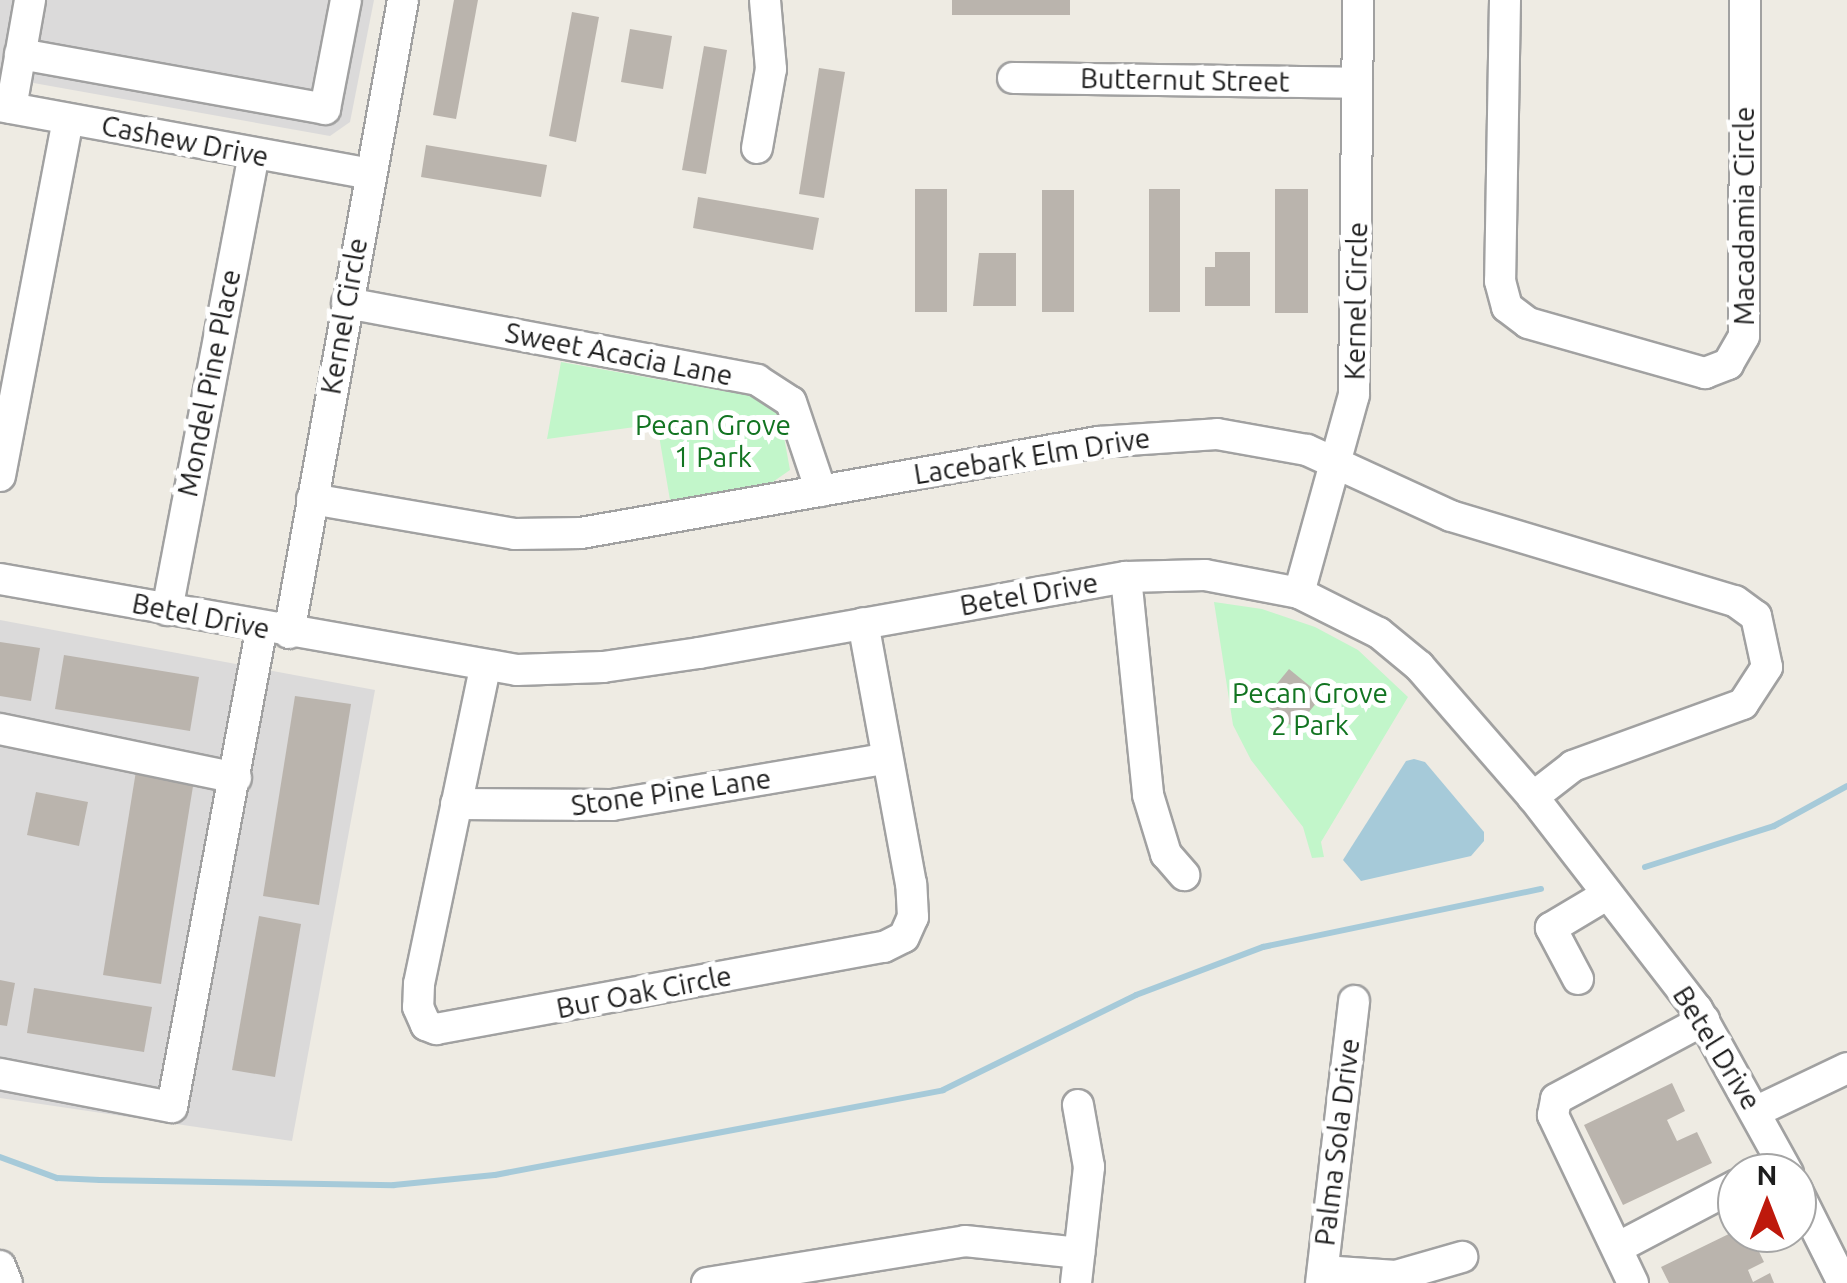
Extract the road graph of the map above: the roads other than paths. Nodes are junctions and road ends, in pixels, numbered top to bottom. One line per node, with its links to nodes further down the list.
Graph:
1 (30, 0): 8 (street)
2 (346, 0): 8 (street)
3 (403, 0): 15 (street, Kernel Circle)
4 (1358, 0): 10 (street, Kernel Circle)
5 (1505, 0): 6 (street, Macadamia Circle)
6 (1745, 0)
7 (756, 1): 13 (street)
8 (20, 54): 11 (street)
9 (1013, 78): 10 (street, Butternut Street)
10 (1357, 82): 17 (street, Kernel Circle)
11 (5, 107): 12 (street, Cashew Drive)
12 (68, 119): 14 (street, Cashew Drive); 18 (street)
13 (757, 148)
14 (254, 156): 15 (street, Cashew Drive); 24 (street, Mondel Pine Place)
15 (370, 174): 16 (street, Kernel Circle)
16 (348, 303): 19 (street, Sweet Acacia Lane); 20 (street, Kernel Circle)
17 (1340, 464): 19 (street, Lacebark Elm Drive); 23 (street, Kernel Circle); 31 (street, Lacebark Elm Drive)
18 (0, 476)
19 (821, 491): 20 (street, Lacebark Elm Drive)
20 (312, 499): 26 (street, Kernel Circle)
21 (1126, 577): 23 (street, Betel Drive); 25 (street, Betel Drive); 33 (street)
22 (0, 579): 24 (street, Betel Drive)
23 (1299, 593): 31 (street, Betel Drive)
24 (167, 610): 26 (street, Betel Drive)
25 (863, 623): 27 (street, Betel Drive); 29 (street, Bur Oak Circle)
26 (275, 630): 27 (street, Betel Drive); 30 (street, Kernel Circle)
27 (485, 668): 32 (street, Bur Oak Circle)
28 (0, 728): 30 (street)
29 (885, 759): 32 (street, Stone Pine Lane); 32 (street, Bur Oak Circle)
30 (236, 778): 39 (street, Kernel Circle)
31 (1533, 797): 34 (street, Betel Drive)
32 (456, 804)
33 (1184, 875)
34 (1608, 894): 35 (street); 37 (street, Betel Drive)
35 (1578, 978)
36 (1354, 1001): 49 (street, Palma Sola Drive)
37 (1704, 1020): 41 (street, Betel Drive); 45 (street)
38 (1847, 1068): 41 (street)
39 (0, 1074)
40 (1078, 1105): 48 (street)
41 (1757, 1111): 42 (street, Betel Drive)
42 (1771, 1153)
43 (1717, 1196): 45 (street)
44 (1817, 1231): 53 (street)
45 (1617, 1248): 52 (street)
46 (1462, 1257): 49 (street)
47 (0, 1266): 50 (street)
48 (1078, 1268): 51 (street)
49 (1322, 1277)
50 (6, 1283)
51 (707, 1283)
52 (1634, 1283)
53 (1843, 1283)

